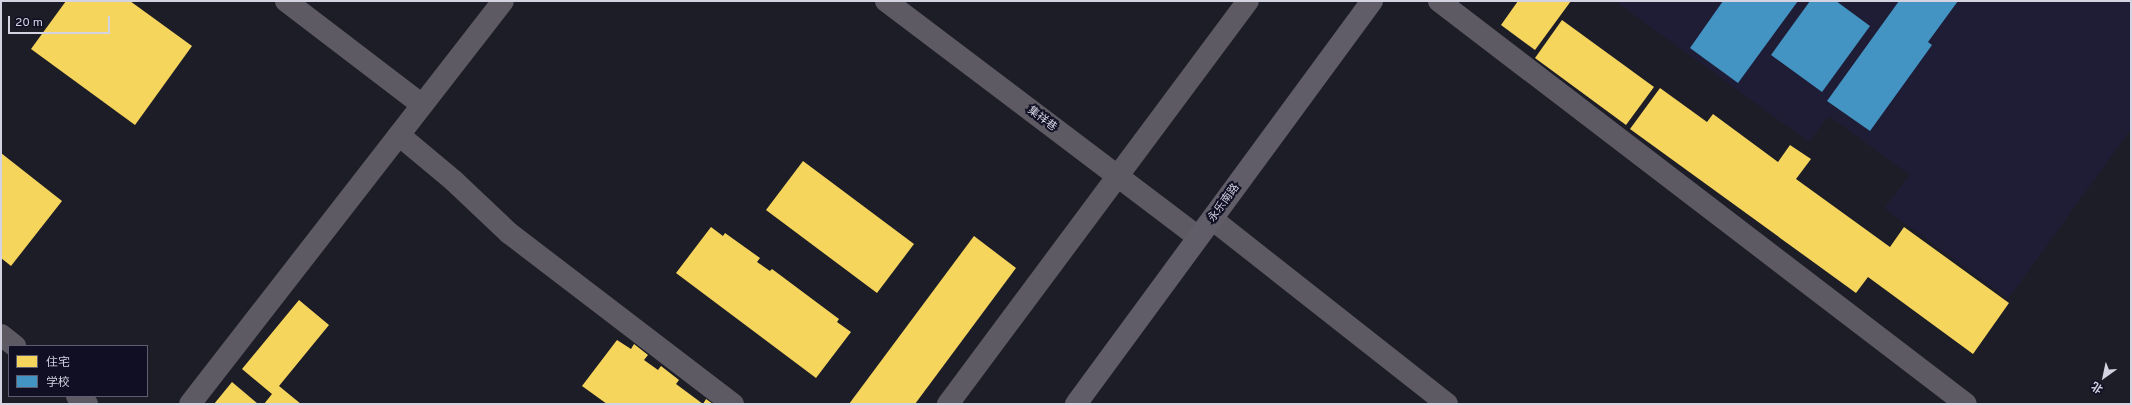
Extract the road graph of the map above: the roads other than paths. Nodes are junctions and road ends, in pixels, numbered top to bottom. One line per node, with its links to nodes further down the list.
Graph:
1 (286, 1): 7 (street)
2 (503, 1): 7 (street)
3 (886, 1): 9 (street, 集祥巷)
4 (1248, 1): 9 (street)
5 (1372, 1): 10 (main road, 永乐南路)
6 (1439, 1): 21 (street)
7 (422, 105): 8 (street)
8 (399, 135): 16 (street); 17 (street)
9 (1118, 176): 11 (street, 集祥巷); 18 (street)
10 (1212, 219): 11 (main road, 永乐南路); 20 (street)
11 (1198, 237): 19 (main road, 永乐南路)
12 (1, 335): 13 (street)
13 (14, 345)
14 (78, 397): 15 (street)
15 (87, 404)
16 (190, 404)
17 (733, 404)
18 (948, 404)
19 (1076, 404)
20 (1447, 404)
21 (1966, 404)

